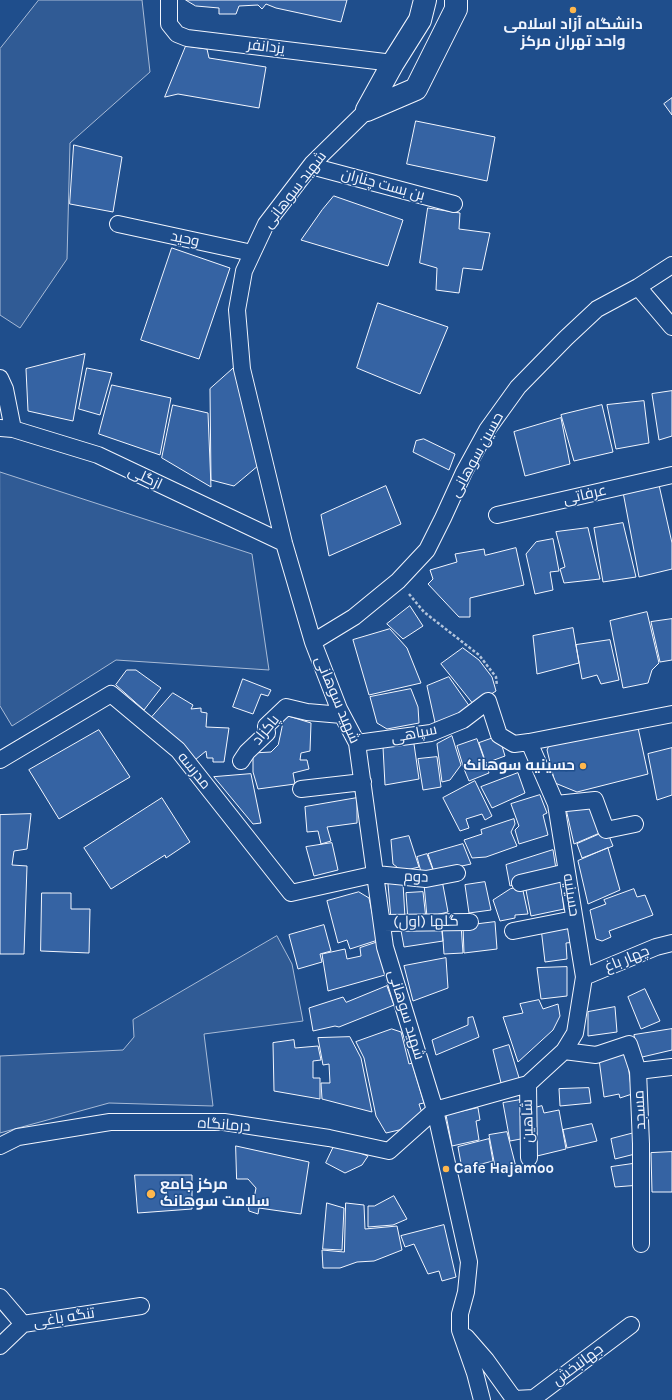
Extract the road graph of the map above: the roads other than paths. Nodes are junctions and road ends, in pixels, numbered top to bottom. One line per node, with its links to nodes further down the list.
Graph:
1 (169, 0): 4 (street, یزدانفر)
2 (424, 0): 4 (main road, شهید سوهانی)
3 (456, 0): 5 (main road, شهید سوهانی)
4 (393, 63): 5 (main road, شهید سوهانی)
5 (367, 110): 6 (street, شهید سوهانی)
6 (311, 166): 7 (street, بن بست چناران); 9 (street, شهید سوهانی)
7 (454, 204)
8 (118, 224): 9 (street, وحید)
9 (252, 253): 17 (street, شهید سوهانی)
10 (672, 265): 11 (street, حسین سوهانی)
11 (638, 287): 12 (street); 18 (street, حسین سوهانی)
12 (672, 327)
13 (0, 378): 14 (street)
14 (7, 429): 17 (street, ازگلی)
15 (672, 475): 16 (street, عرفاتی)
16 (497, 515)
17 (284, 543): 18 (street, شهید سوهانی)
18 (313, 642): 20 (street, شهید سوهانی)
19 (672, 714): 21 (street)
20 (342, 715): 22 (street, شهید سوهانی); 24 (street, پاکزاد)
21 (529, 742): 22 (street, سپاهی); 27 (street, حسینیه)
22 (357, 743): 25 (street, شهید سوهانی)
23 (0, 760): 31 (street, مدرسه)
24 (241, 761)
25 (363, 782): 26 (street); 31 (street, شهید سوهانی)
26 (301, 789)
27 (556, 804): 28 (street); 29 (street, حسینیه)
28 (635, 824)
29 (567, 872): 32 (street); 33 (street, حسینیه)
30 (457, 873): 31 (street, دوم)
31 (376, 874): 35 (street, شهید سوهانی)
32 (520, 883)
33 (574, 919): 36 (street); 38 (street, حسینیه)
34 (470, 922): 35 (street, گلها (اول))
35 (382, 923): 43 (street, شهید سوهانی)
36 (513, 931)
37 (672, 943): 38 (street, چهار باغ)
38 (584, 977): 39 (street, حسینیه)
39 (564, 1051): 41 (street, مسجد); 42 (street, حسینیه)
40 (672, 1067): 41 (street)
41 (638, 1071): 46 (street, مسجد)
42 (528, 1084): 43 (street); 45 (street, شاهین)
43 (435, 1110): 44 (street, درمانگاه); 51 (street, شهید سوهانی)
44 (0, 1146)
45 (529, 1158)
46 (641, 1244)
47 (0, 1297): 49 (street, تنگه باغی)
48 (141, 1306): 49 (street, تنگه باغی)
49 (22, 1324): 52 (street)
50 (631, 1325): 51 (street, جهانبخش)
51 (460, 1330): 53 (street)
52 (0, 1346)
53 (482, 1400)

